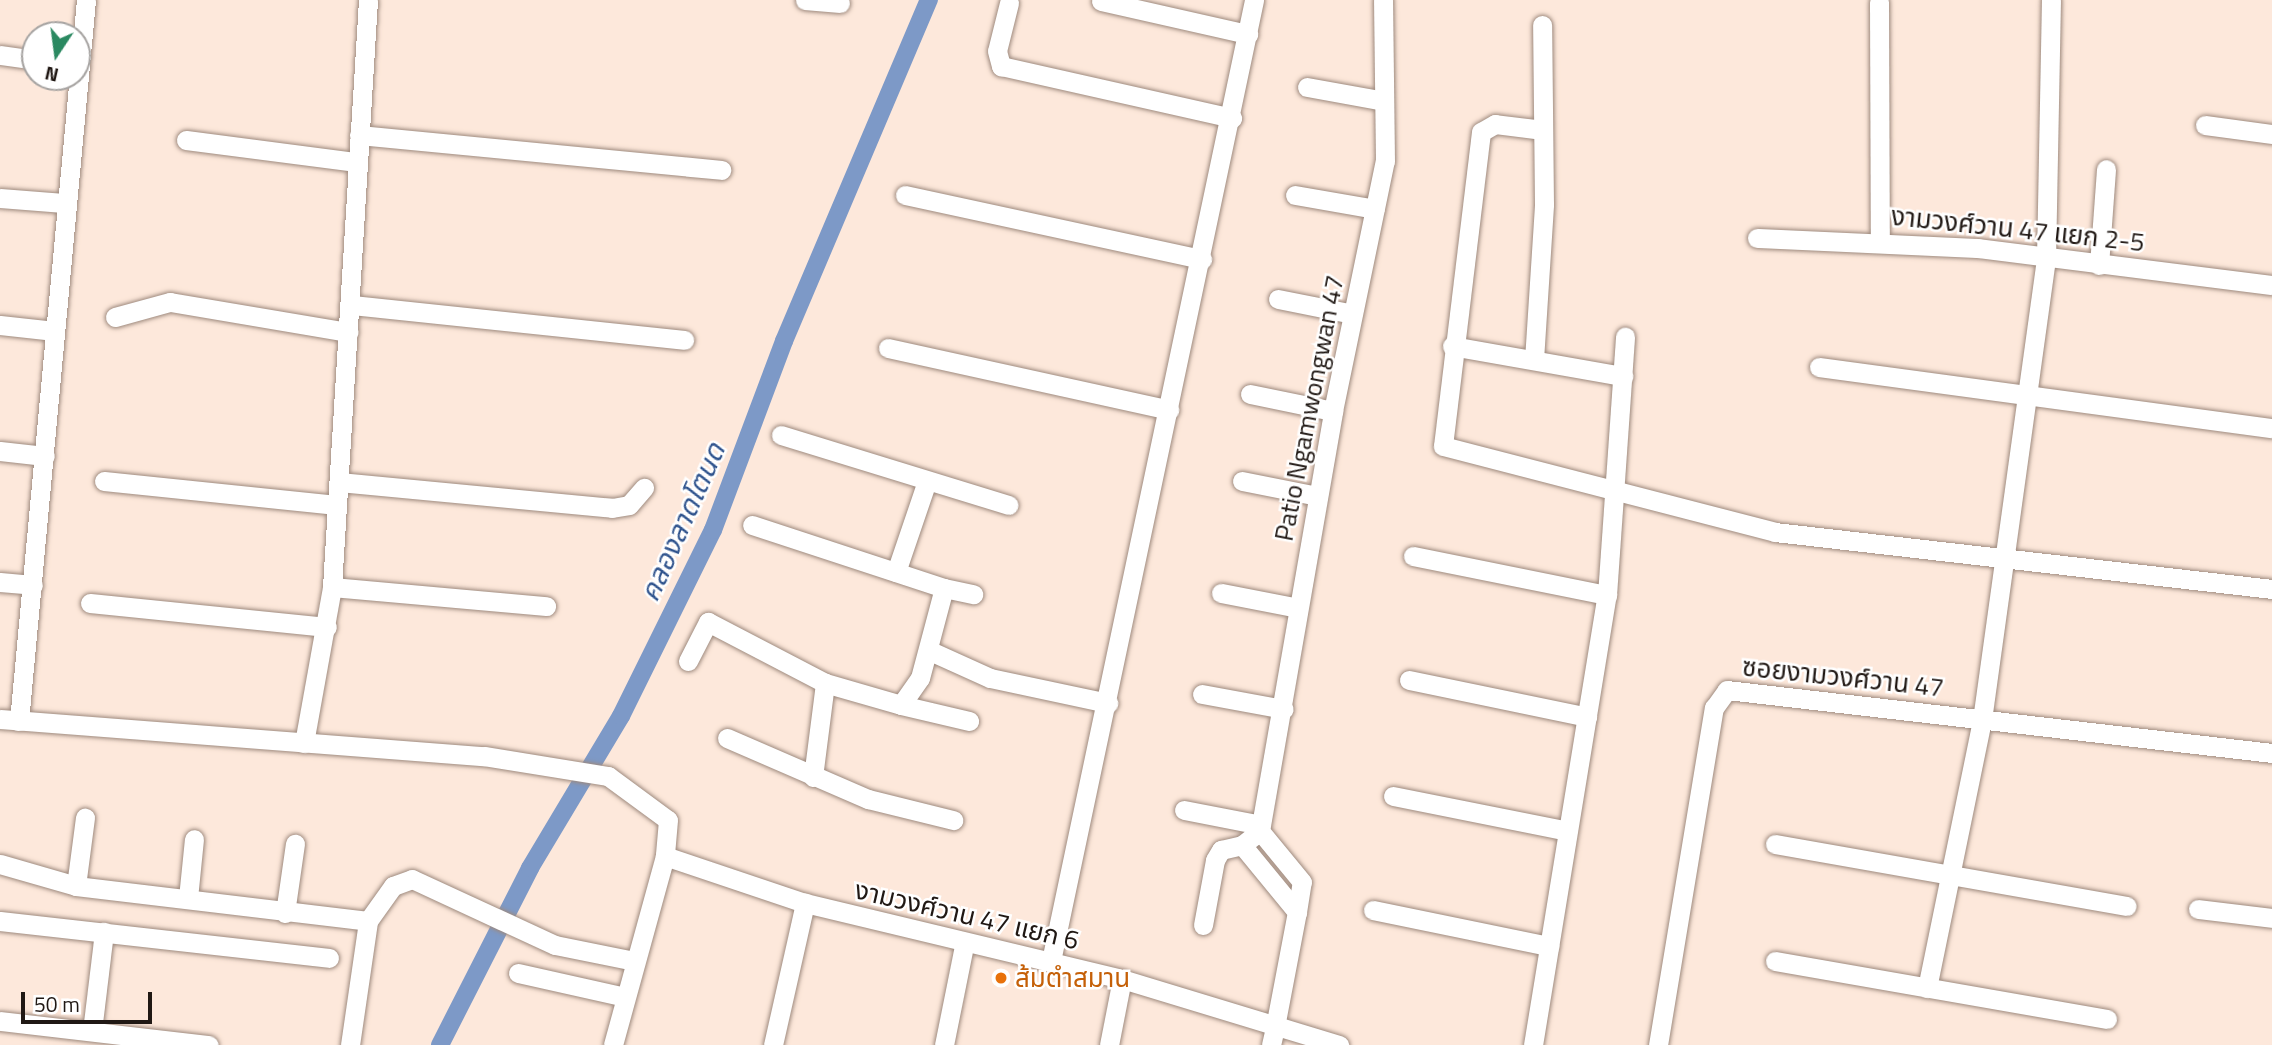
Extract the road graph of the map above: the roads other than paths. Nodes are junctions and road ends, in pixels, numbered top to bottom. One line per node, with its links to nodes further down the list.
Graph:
1 (86, 0): 11 (street)
2 (368, 0): 23 (street)
3 (805, 0): 10 (street)
4 (1254, 0): 13 (street)
5 (1383, 0): 18 (street, Patio Ngamwongwan 47)
6 (2051, 0): 36 (street)
7 (1101, 1): 13 (street)
8 (1009, 2): 19 (street)
9 (1879, 2): 34 (street)
10 (840, 3)
11 (83, 21)
12 (1542, 24): 21 (street)
13 (1248, 34): 19 (street)
14 (0, 55): 15 (street)
15 (21, 58)
16 (1307, 87): 18 (street)
17 (75, 91): 31 (street)
18 (1384, 101): 32 (street, Patio Ngamwongwan 47)
19 (1232, 118): 35 (street)
20 (2205, 125): 22 (street)
21 (1543, 130): 48 (street); 50 (street)
22 (2272, 134)
23 (359, 135): 25 (street); 27 (street)
24 (186, 140): 25 (street)
25 (355, 162): 40 (street)
26 (2106, 169): 37 (street)
27 (721, 170)
28 (905, 195): 35 (street)
29 (1295, 195): 32 (street)
30 (0, 198): 31 (street)
31 (64, 203): 44 (street)
32 (1375, 209): 41 (street, Patio Ngamwongwan 47)
33 (1757, 238): 34 (street, งามวงศ์วาน 47 แยก 2-5)
34 (1880, 240): 36 (street, งามวงศ์วาน 47 แยก 2-5)
35 (1202, 259): 55 (street)
36 (2046, 259): 37 (street, งามวงศ์วาน 47 แยก 2-5); 53 (street)
37 (2099, 265): 38 (street, งามวงศ์วาน 47 แยก 2-5)
38 (2272, 285)
39 (1278, 299): 41 (street)
40 (352, 305): 45 (street); 47 (street)
41 (1353, 314): 56 (street, Patio Ngamwongwan 47)
42 (115, 317): 45 (street)
43 (0, 325): 44 (street)
44 (55, 331): 60 (street)
45 (348, 332): 64 (street)
46 (1625, 337): 52 (street)
47 (684, 340)
48 (1452, 346): 50 (street); 66 (street)
49 (888, 348): 55 (street)
50 (1534, 360): 52 (street)
51 (1819, 367): 53 (street)
52 (1623, 376): 66 (street)
53 (2027, 393): 57 (street); 72 (street)
54 (1250, 394): 56 (street)
55 (1170, 410): 93 (street)
56 (1333, 411): 67 (street, Patio Ngamwongwan 47)
57 (2272, 429)
58 (781, 435): 62 (street)
59 (0, 451): 60 (street)
60 (45, 456): 75 (street)
61 (104, 481): 68 (street)
62 (927, 481): 69 (street); 73 (street)
63 (1242, 481): 67 (street)
64 (339, 482): 65 (street); 68 (street)
65 (644, 488)
66 (1617, 494): 72 (street); 81 (street)
67 (1318, 496): 84 (street, Patio Ngamwongwan 47)
68 (337, 505): 76 (street)
69 (1008, 505)
70 (751, 526): 73 (street)
71 (1413, 556): 81 (street)
72 (2004, 556): 78 (street); 98 (street)
73 (896, 572): 77 (street)
74 (0, 582): 75 (street)
75 (33, 585): 97 (street)
76 (332, 587): 83 (street); 85 (street)
77 (944, 588): 80 (street); 86 (street)
78 (2272, 589)
79 (1221, 593): 84 (street)
80 (973, 594)
81 (1607, 595): 96 (street)
82 (90, 603): 85 (street)
83 (546, 606)
84 (1298, 608): 95 (street, Patio Ngamwongwan 47)
85 (327, 627): 101 (street)
86 (928, 650): 88 (street); 89 (street)
87 (688, 661): 91 (street)
88 (920, 678): 89 (street); 94 (street)
89 (990, 678): 93 (street)
90 (1409, 680): 96 (street)
91 (825, 684): 94 (street); 103 (street)
92 (1202, 694): 95 (street)
93 (1108, 704): 134 (street)
94 (901, 705): 99 (street)
95 (1284, 709): 108 (street, Patio Ngamwongwan 47)
96 (1587, 717): 109 (street)
97 (9, 720): 101 (street)
98 (1982, 720): 102 (street, ซอยงามวงศ์วาน 47); 116 (street); 152 (street, ซอยงามวงศ์วาน 47)
99 (970, 721)
100 (727, 738): 103 (street)
101 (304, 743): 114 (street)
102 (2272, 753)
103 (813, 777): 107 (street)
104 (1393, 796): 109 (street)
105 (1184, 810): 108 (street)
106 (85, 818): 117 (street)
107 (953, 820)
108 (1260, 828): 113 (street); 124 (street)
109 (1568, 831): 131 (street)
110 (194, 839): 118 (street)
111 (295, 844): 123 (street)
112 (1775, 844): 116 (street)
113 (1242, 845): 124 (street); 128 (street)
114 (665, 856): 119 (street, งามวงศ์วาน 47 แยก 6); 133 (street)
115 (0, 864): 117 (street)
116 (1948, 875): 120 (street); 138 (street)
117 (76, 886): 118 (street)
118 (188, 898): 123 (street)
119 (805, 904): 130 (street, งามวงศ์วาน 47 แยก 6); 147 (street)
120 (2127, 906)
121 (2198, 909): 125 (street)
122 (1373, 910): 131 (street)
123 (285, 912): 126 (street)
124 (1297, 912): 143 (street)
125 (2272, 918)
126 (368, 920): 133 (street); 145 (street)
127 (0, 921): 129 (street)
128 (1203, 925)
129 (104, 932): 132 (street); 142 (street)
130 (964, 946): 134 (street, งามวงศ์วาน 47 แยก 6); 148 (street)
131 (1549, 946): 151 (street)
132 (330, 958)
133 (634, 961): 139 (street)
134 (1051, 961): 137 (street, งามวงศ์วาน 47 แยก 6)
135 (1775, 961): 138 (street)
136 (517, 972): 139 (street)
137 (1122, 979): 143 (street, งามวงศ์วาน 47 แยก 6); 149 (street)
138 (1927, 988): 140 (street)
139 (625, 997): 146 (street)
140 (2107, 1019)
141 (0, 1021): 142 (street)
142 (92, 1031): 144 (street)
143 (1273, 1036): 150 (street, งามวงศ์วาน 47 แยก 6)
144 (209, 1045)
145 (351, 1045)
146 (613, 1045)
147 (773, 1045)
148 (944, 1045)
149 (1109, 1045)
150 (1339, 1045)
151 (1533, 1045)
152 (1658, 1045)

